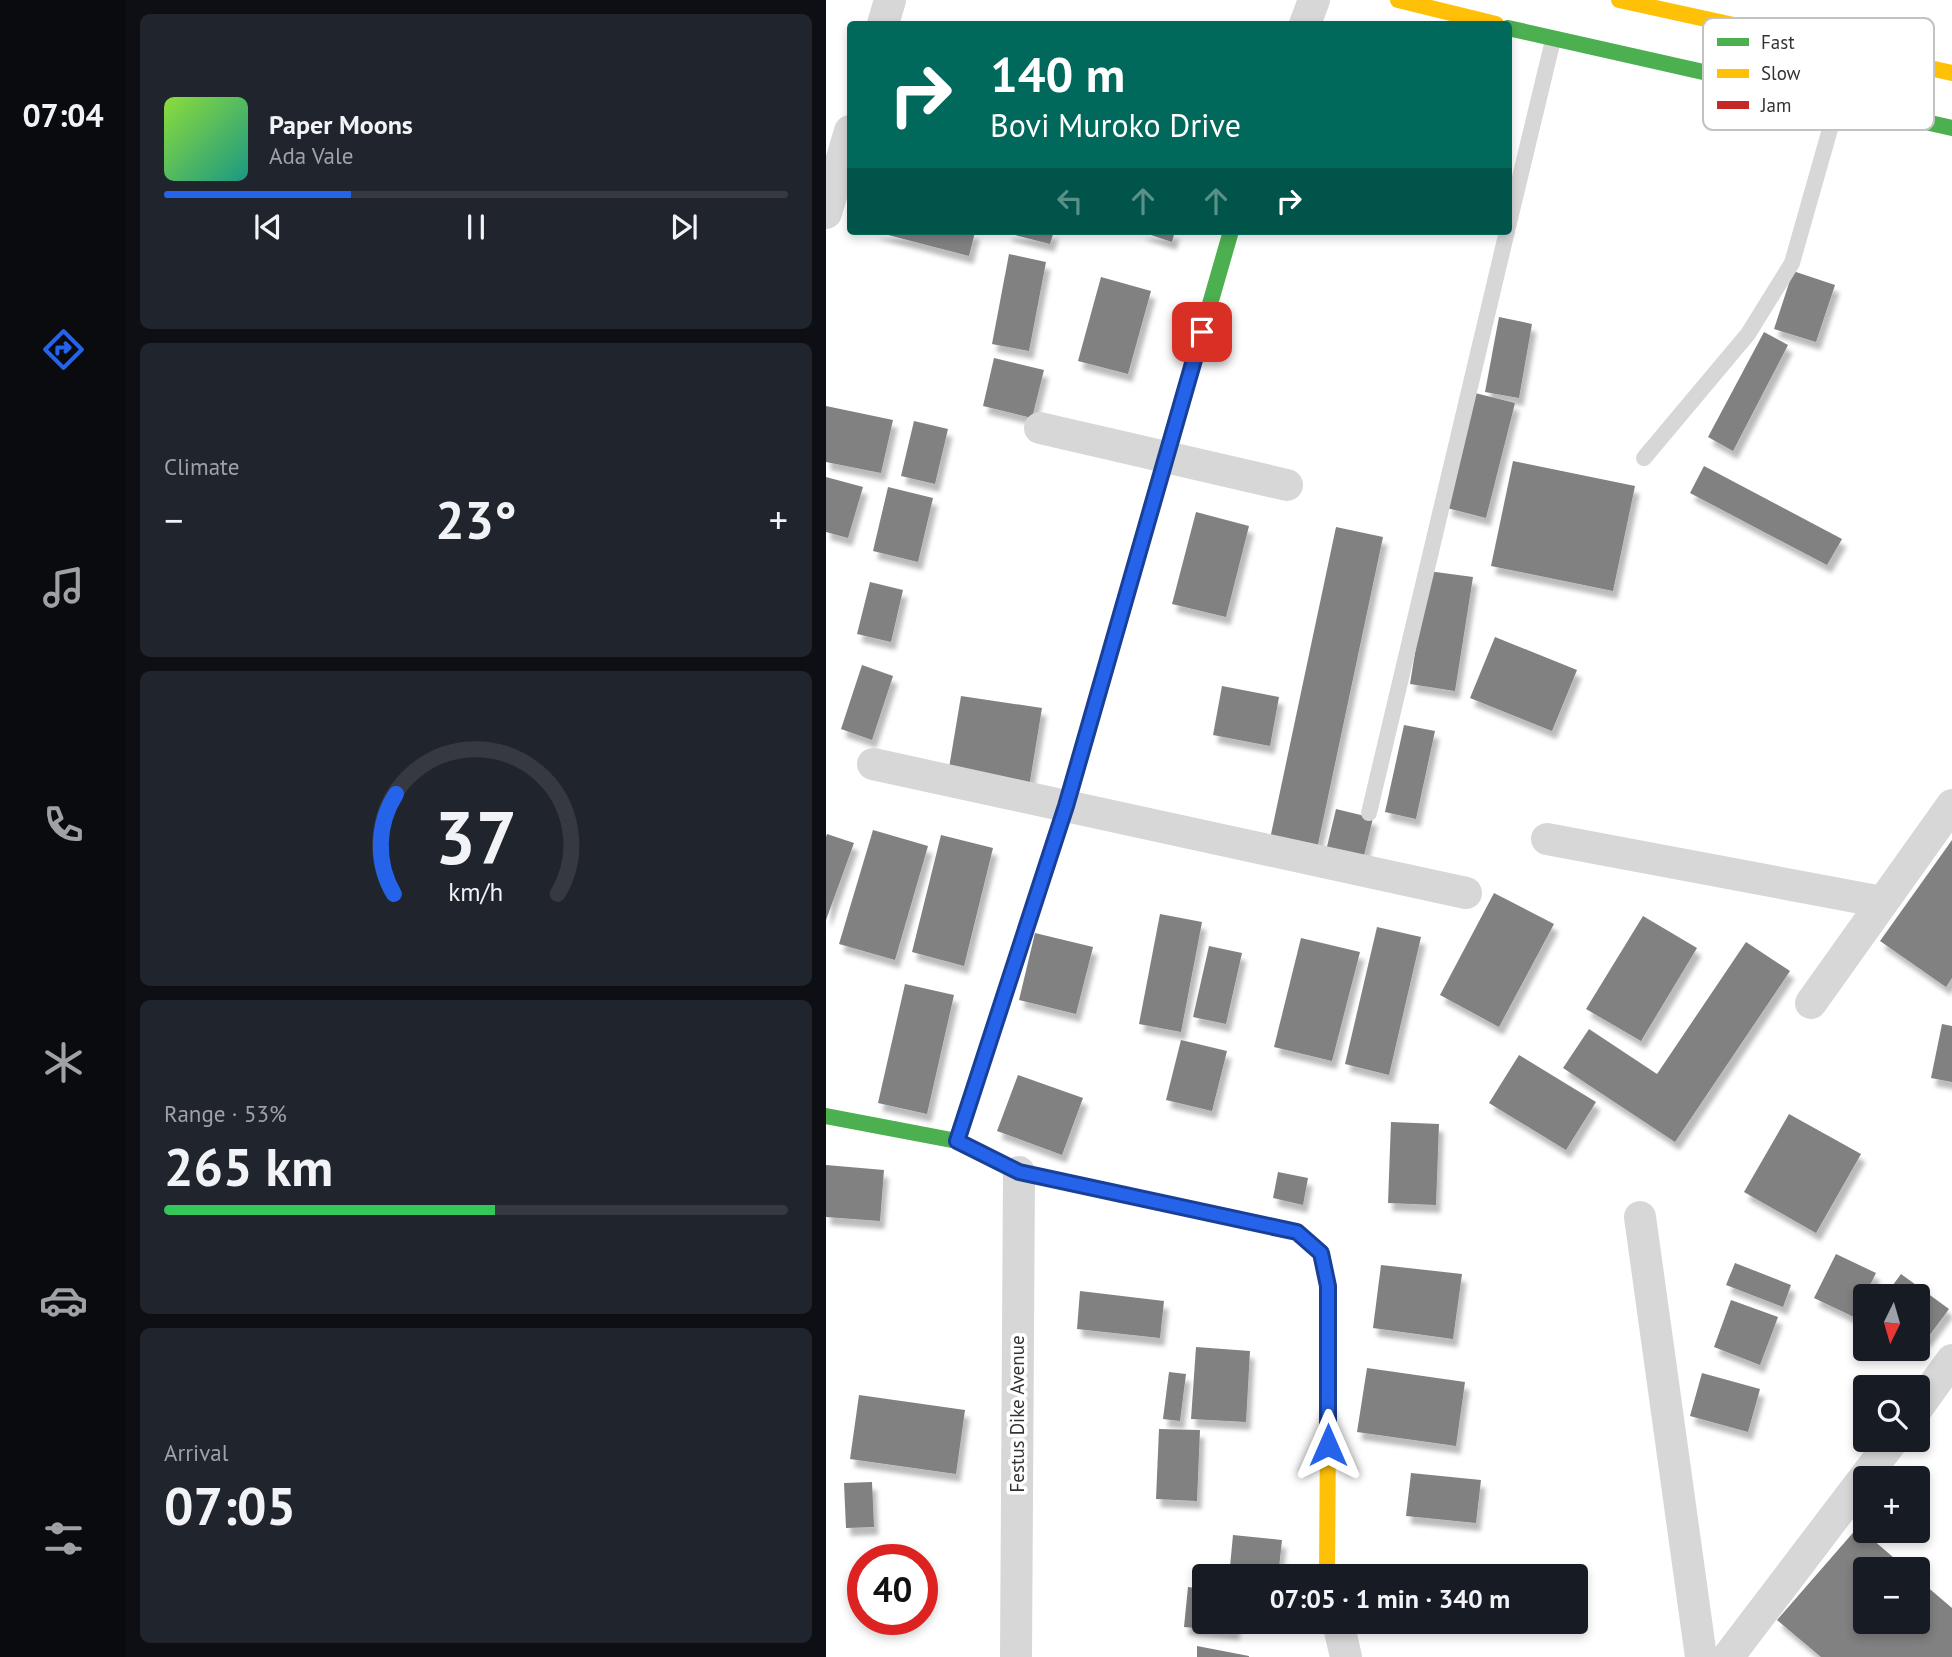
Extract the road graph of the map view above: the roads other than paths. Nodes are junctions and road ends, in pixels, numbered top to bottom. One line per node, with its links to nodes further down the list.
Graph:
1 (890, 0): 6 (street)
2 (1314, 0): 7 (street)
3 (1398, 0): 8 (main road)
4 (1619, 0): 5 (main road)
5 (1703, 18)
6 (884, 21)
7 (1305, 21)
8 (1484, 21)
9 (1512, 29): 10 (main road)
10 (1553, 40): 12 (main road); 19 (lane)
11 (1934, 69): 13 (main road)
12 (1703, 73)
13 (1952, 73)
14 (1934, 124): 15 (main road)
15 (1952, 128)
16 (1830, 130): 24 (lane)
17 (847, 141): 18 (street)
18 (826, 212)
19 (1512, 212)
20 (1230, 235): 23 (main road)
21 (1507, 235): 29 (lane)
22 (1040, 428): 23 (street)
23 (1166, 458): 25 (street); 28 (main road)
24 (1644, 458)
25 (1287, 485)
26 (873, 764): 28 (street)
27 (1952, 805): 32 (street)
28 (1066, 806): 31 (street); 35 (main road)
29 (1369, 813)
30 (1547, 839): 32 (street)
31 (1466, 893)
32 (1882, 902): 33 (street)
33 (1811, 1003)
34 (826, 1116): 35 (main road)
35 (957, 1141): 36 (main road)
36 (1019, 1172): 41 (main road); 43 (street, Festus Dike Avenue)
37 (1640, 1217): 45 (street)
38 (1952, 1360): 39 (street)
39 (1930, 1390)
40 (1884, 1452): 46 (street)
41 (1327, 1564)
42 (1341, 1634): 44 (street)
43 (1016, 1657)
44 (1346, 1657)
45 (1701, 1657)
46 (1728, 1657)

